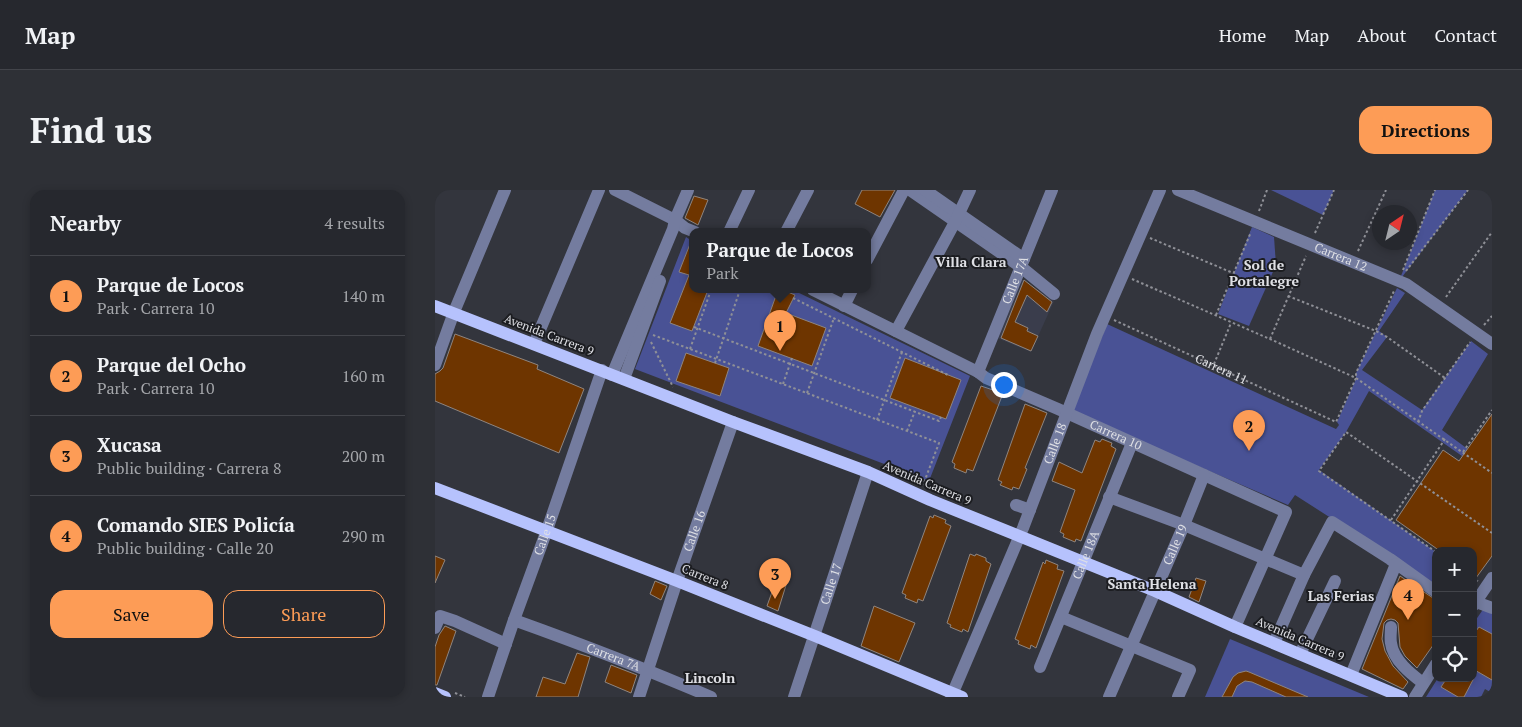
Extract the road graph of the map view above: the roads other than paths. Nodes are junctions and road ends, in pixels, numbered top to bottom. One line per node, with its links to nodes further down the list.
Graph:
1 (505, 190): 26 (street)
2 (599, 190): 28 (street)
3 (615, 190): 15 (street)
4 (687, 190): 15 (street, Calle 15)
5 (749, 190): 16 (street)
6 (808, 190): 17 (street)
7 (904, 190): 19 (street)
8 (911, 190): 14 (street)
9 (925, 190): 14 (street)
10 (971, 190): 14 (street)
11 (1052, 190): 20 (street, Calle 17A)
12 (1160, 190): 33 (street, Calle 18)
13 (1178, 190): 29 (street, Carrera 12)
14 (958, 217): 20 (street); 27 (street)
15 (675, 220): 18 (street); 32 (street, Calle 15)
16 (731, 228)
17 (788, 228)
18 (689, 230)
19 (871, 252)
20 (1022, 263): 23 (street); 31 (street, Calle 17A)
21 (819, 293): 25 (street, Carrera 10)
22 (850, 293): 25 (street)
23 (1054, 294)
24 (435, 306): 26 (main road, Avenida Carrera 9)
25 (844, 306): 27 (street, Carrera 10)
26 (454, 312): 28 (main road, Avenida Carrera 9); 30 (street)
27 (896, 331): 31 (street, Carrera 10)
28 (534, 344): 32 (main road, Avenida Carrera 9)
29 (1492, 344)
30 (435, 365)
31 (978, 372): 33 (street, Carrera 10)
32 (613, 375): 34 (main road, Avenida Carrera 9); 43 (street, Calle 15)
33 (1067, 413): 35 (street, Carrera 10); 41 (street, Calle 18)
34 (733, 422): 36 (main road, Avenida Carrera 9); 50 (street, Calle 16)
35 (1132, 443): 37 (street, Carrera 10); 39 (street, Calle 18A)
36 (868, 472): 44 (main road, Avenida Carrera 9); 62 (street, Calle 17)
37 (1204, 475): 42 (street, Calle 19); 45 (street, Carrera 10)
38 (435, 488): 43 (main road, Carrera 8)
39 (1109, 497): 42 (street); 46 (street, Calle 18A)
40 (1017, 505): 41 (street)
41 (1030, 510): 44 (street, Calle 18)
42 (1184, 526): 45 (street); 53 (street, Calle 19)
43 (547, 530): 50 (main road, Carrera 8); 58 (street, Calle 15)
44 (1019, 536): 46 (main road, Avenida Carrera 9); 73 (street, Calle 18)
45 (1264, 559): 48 (street); 59 (street)
46 (1082, 563): 53 (main road, Avenida Carrera 9); 57 (street, Calle 18A)
47 (1396, 564): 48 (street); 52 (street); 70 (street)
48 (1303, 575): 63 (street)
49 (1491, 580): 54 (street)
50 (677, 581): 62 (main road, Carrera 8); 68 (street, Calle 16)
51 (1335, 581): 66 (street)
52 (1432, 589)
53 (1155, 591): 59 (main road, Avenida Carrera 9); 65 (street, Calle 19)
54 (1477, 600)
55 (1477, 605): 56 (street)
56 (1492, 608)
57 (1061, 617): 65 (street); 67 (street, Calle 18A)
58 (514, 620): 64 (street, Calle 15); 68 (street, Carrera 7A)
59 (1235, 627): 63 (main road, Avenida Carrera 9)
60 (1391, 627): 71 (street)
61 (435, 628): 64 (street)
62 (815, 636): 73 (main road, Carrera 8); 78 (street, Calle 17)
63 (1275, 643): 66 (main road, Avenida Carrera 9)
64 (506, 644): 75 (street, Calle 15)
65 (1131, 646): 79 (street, Calle 19); 80 (street)
66 (1300, 654): 70 (main road, Avenida Carrera 9)
67 (1040, 667)
68 (648, 669): 76 (street, Calle 16); 77 (street, Carrera 7A)
69 (1432, 670): 71 (street)
70 (1351, 676): 81 (main road, Avenida Carrera 9)
71 (1423, 683): 82 (street)
72 (435, 693): 74 (main road)
73 (955, 696)
74 (445, 697)
75 (488, 697)
76 (639, 697)
77 (711, 697)
78 (794, 697)
79 (1109, 697)
80 (1178, 697)
81 (1402, 697)
82 (1415, 697)

